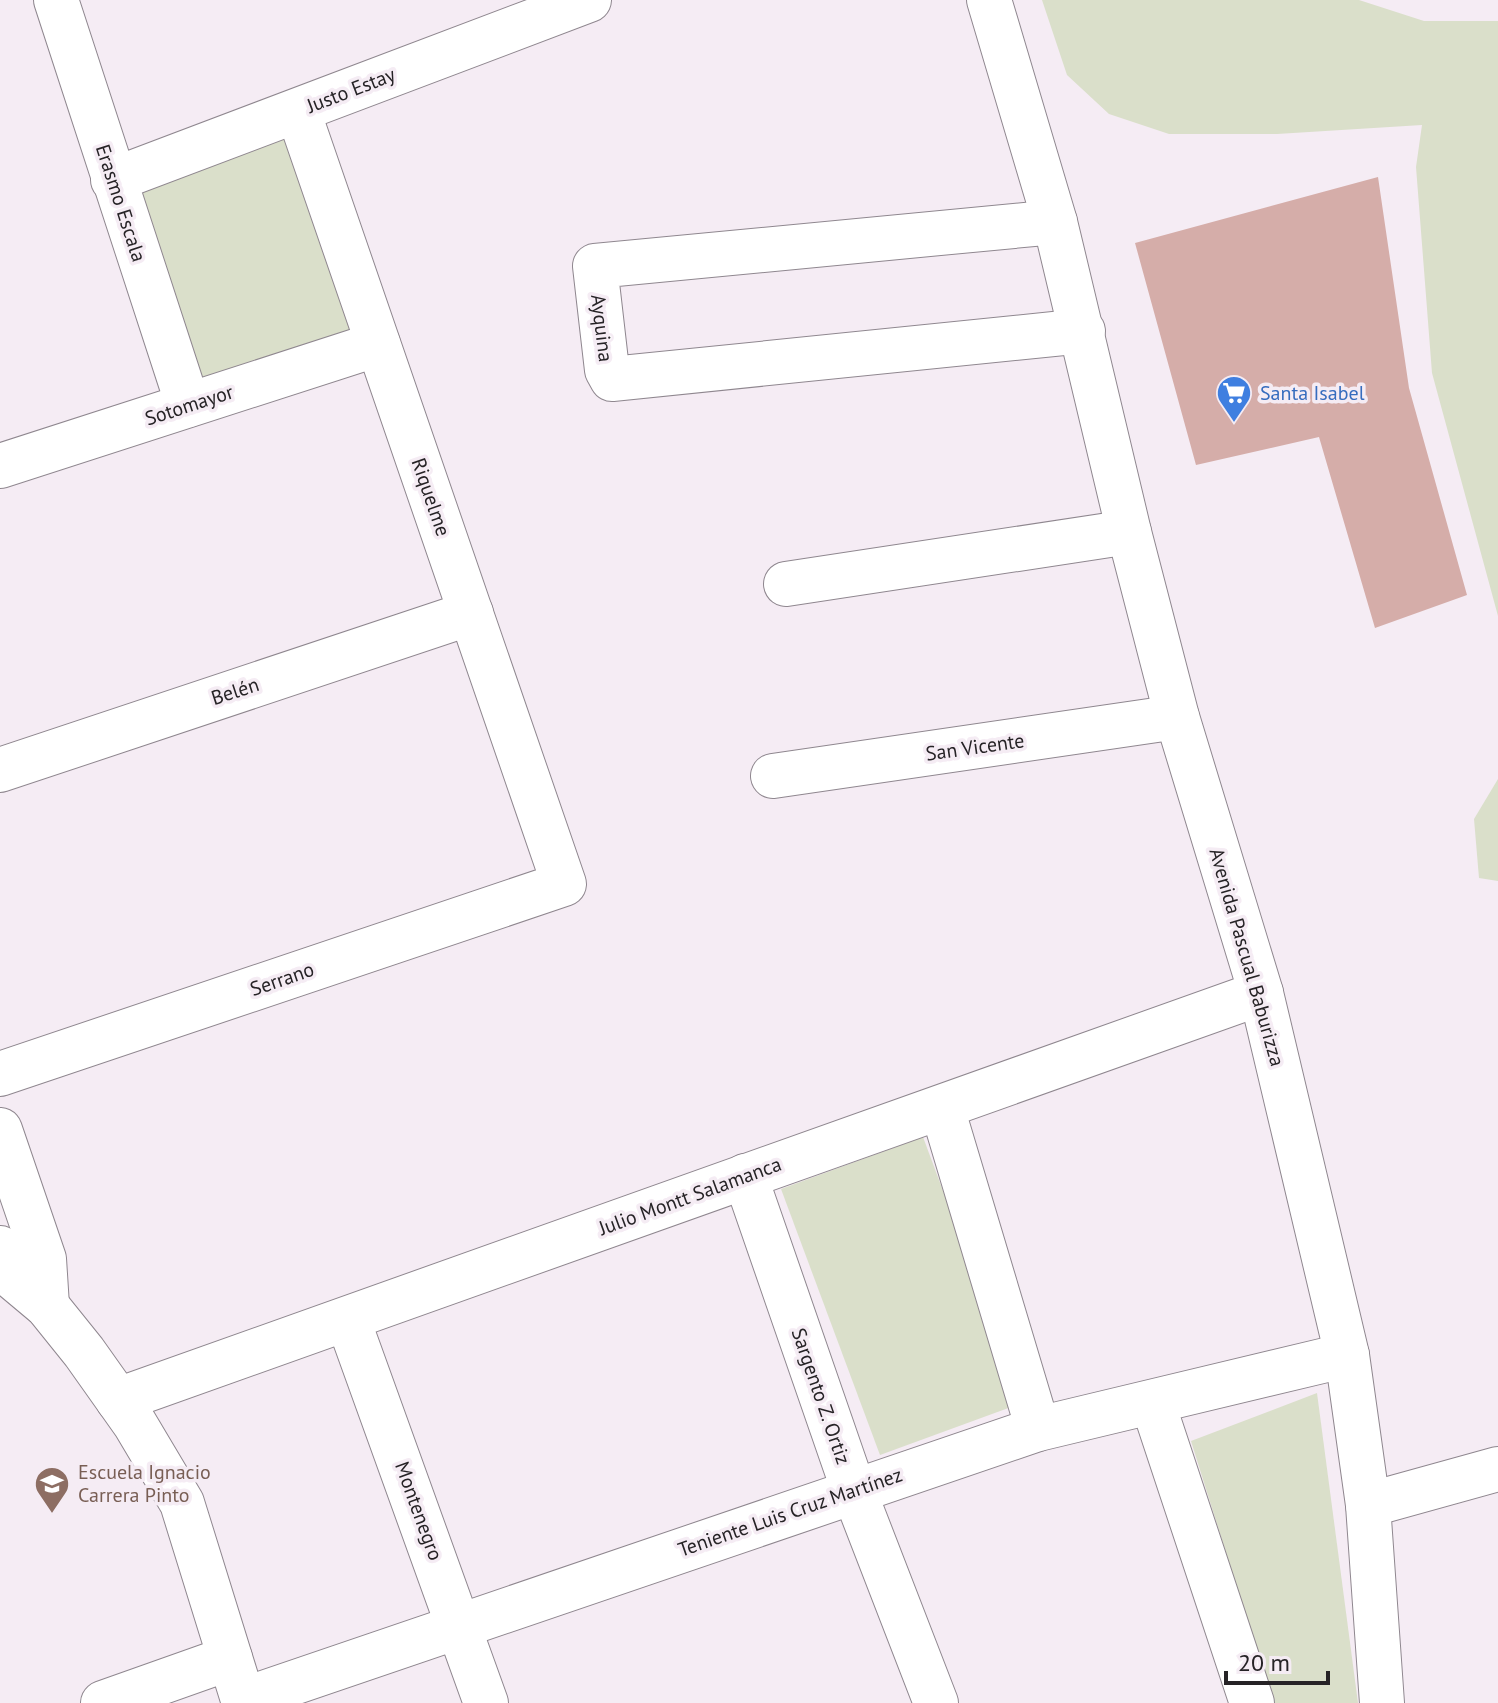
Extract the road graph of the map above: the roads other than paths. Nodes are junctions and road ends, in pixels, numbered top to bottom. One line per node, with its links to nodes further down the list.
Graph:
1 (56, 0): 6 (street, Erasmo Escala)
2 (589, 0): 5 (street, Justo Estay)
3 (989, 0): 7 (street, Avenida Pascual Baburizza)
4 (1014, 0): 7 (street, Avenida Pascual Baburizza)
5 (298, 111): 6 (street, Justo Estay); 9 (street, Riquelme)
6 (113, 180): 10 (street, Erasmo Escala)
7 (1055, 222): 8 (street, Avenida Pascual Baburizza); 8 (street, Ayquina)
8 (1083, 331): 12 (street, Avenida Pascual Baburizza)
9 (378, 344): 10 (street, Sotomayor); 14 (street, Riquelme)
10 (188, 405): 11 (street, Sotomayor)
11 (0, 466)
12 (1129, 532): 13 (street); 15 (street, Avenida Pascual Baburizza)
13 (786, 584)
14 (471, 613): 16 (street, Belén); 18 (street, Riquelme)
15 (1177, 717): 17 (street, San Vicente); 19 (street, Avenida Pascual Baburizza)
16 (0, 770)
17 (773, 776)
18 (564, 884): 20 (street, Serrano)
19 (1261, 993): 21 (street, Julio Montt Salamanca); 27 (street, Avenida Pascual Baburizza)
20 (0, 1074)
21 (942, 1108): 23 (street, Julio Montt Salamanca); 30 (street)
22 (0, 1130): 25 (street)
23 (745, 1176): 26 (street, Julio Montt Salamanca); 32 (street, Sargento Z. Ortiz)
24 (0, 1248): 25 (street)
25 (47, 1306): 28 (street)
26 (348, 1320): 28 (street, Julio Montt Salamanca); 34 (street, Montenegro)
27 (1347, 1355): 29 (street, Teniente Luis Cruz Martínez); 33 (street, Avenida Pascual Baburizza)
28 (118, 1400): 35 (street)
29 (1153, 1404): 30 (street, Teniente Luis Cruz Martínez); 40 (street)
30 (1038, 1429): 32 (street, Teniente Luis Cruz Martínez)
31 (1498, 1469): 33 (street)
32 (854, 1491): 34 (street, Teniente Luis Cruz Martínez); 39 (street, Sargento Z. Ortiz)
33 (1368, 1505): 41 (street, Avenida Pascual Baburizza)
34 (460, 1623): 36 (street, Teniente Luis Cruz Martínez); 38 (street, Montenegro)
35 (230, 1658): 36 (street); 37 (street)
36 (243, 1702)
37 (103, 1703)
38 (486, 1703)
39 (936, 1703)
40 (1252, 1703)
41 (1382, 1703)

